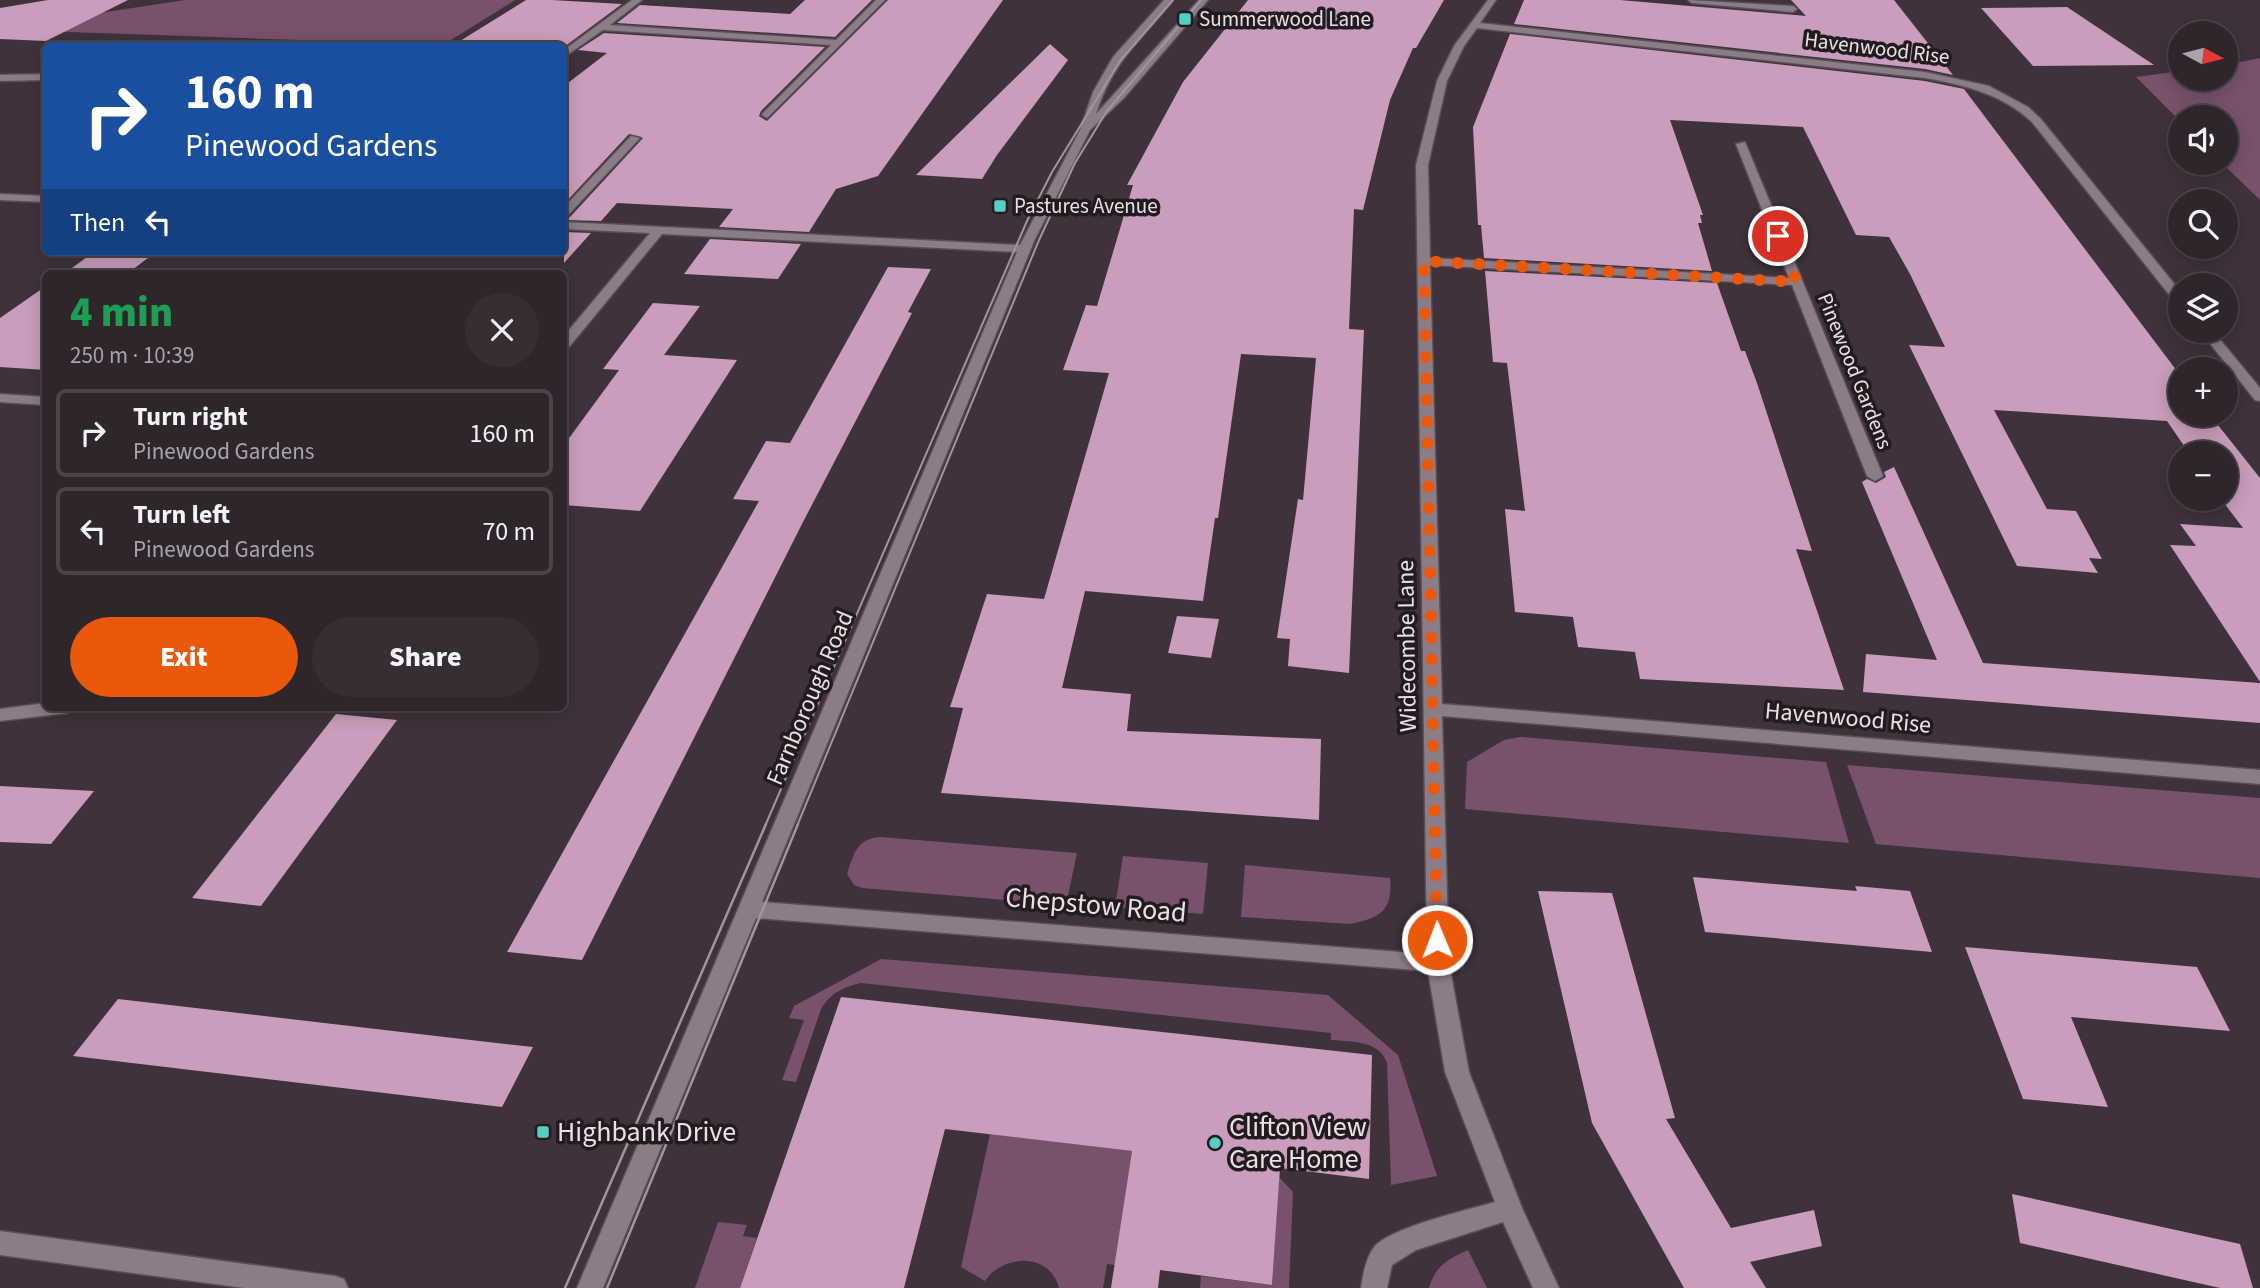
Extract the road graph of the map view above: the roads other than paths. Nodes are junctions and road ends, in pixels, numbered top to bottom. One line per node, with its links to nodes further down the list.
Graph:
1 (638, 0): 10 (street)
2 (881, 0): 11 (street)
3 (1169, 0): 16 (street, Farnborough Road)
4 (1204, 0): 16 (street, Farnborough Road)
5 (1492, 0): 9 (street, Widecombe Lane)
6 (1692, 0): 7 (street)
7 (1743, 2): 8 (street)
8 (1793, 9)
9 (1474, 25): 25 (street, Widecombe Lane); 27 (street, Havenwood Rise)
10 (601, 27): 11 (street); 12 (street)
11 (838, 43): 15 (street)
12 (567, 52)
13 (42, 77): 14 (street)
14 (0, 78)
15 (766, 115)
16 (1085, 130): 24 (street, Farnborough Road)
17 (635, 138): 21 (street)
18 (1741, 144): 26 (street, Pinewood Gardens)
19 (42, 199): 20 (street)
20 (3, 203)
21 (567, 210)
22 (567, 225): 23 (street)
23 (659, 230): 24 (street); 28 (street)
24 (1026, 249): 38 (street, Farnborough Road)
25 (1424, 261): 26 (street, Pinewood Gardens); 34 (street, Widecombe Lane)
26 (1797, 282): 33 (street, Pinewood Gardens)
27 (2168, 284)
28 (567, 340)
29 (2216, 343): 30 (street)
30 (2260, 397)
31 (0, 398): 32 (street)
32 (42, 401)
33 (1875, 476)
34 (1433, 709): 37 (street, Havenwood Rise); 39 (street, Widecombe Lane)
35 (42, 710): 36 (street)
36 (0, 715)
37 (2260, 777)
38 (749, 909): 39 (street, Chepstow Road); 43 (street, Farnborough Road)
39 (1438, 963): 40 (street, Widecombe Lane)
40 (1510, 1209): 44 (street); 45 (street, Widecombe Lane)
41 (0, 1243): 42 (street)
42 (335, 1288)
43 (590, 1288)
44 (1374, 1288)
45 (1546, 1288)

